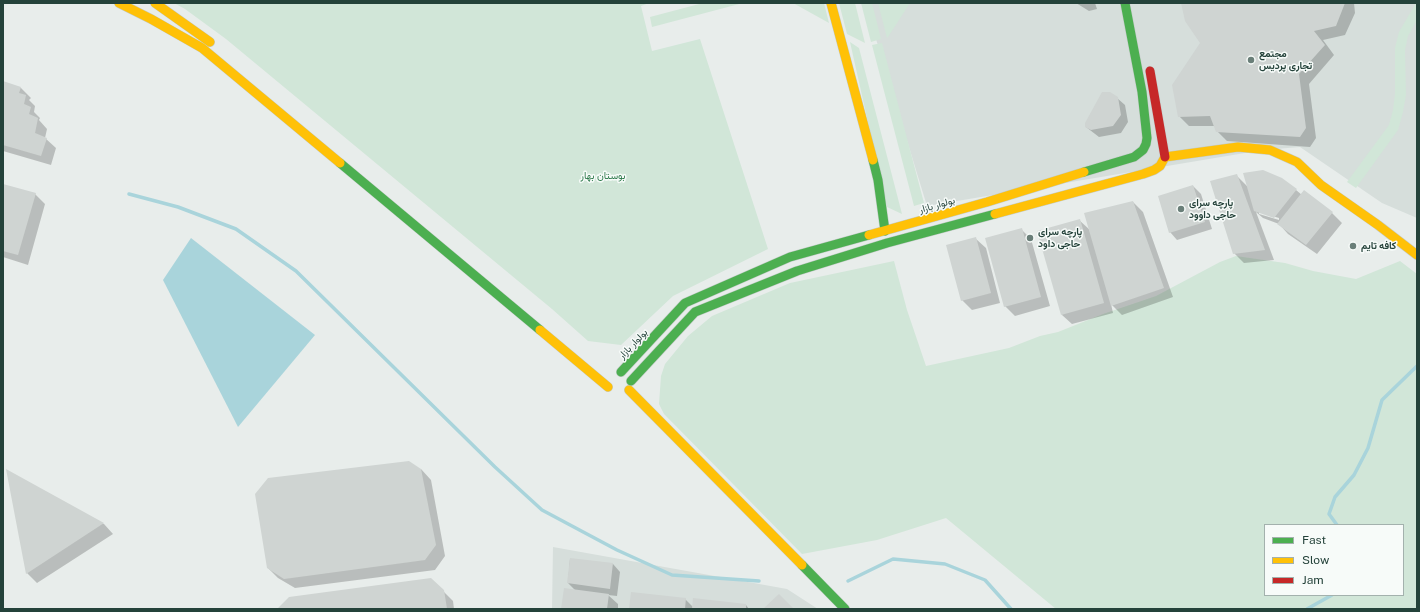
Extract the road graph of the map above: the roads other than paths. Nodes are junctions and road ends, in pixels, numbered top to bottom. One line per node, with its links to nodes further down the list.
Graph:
1 (119, 3): 14 (street)
2 (155, 3): 5 (street)
3 (832, 3): 9 (street)
4 (1125, 3): 9 (street, بولوار بازار)
5 (219, 50)
6 (1148, 61): 8 (street)
7 (308, 124): 11 (street)
8 (1165, 157): 10 (street); 13 (street)
9 (885, 231): 12 (street, بولوار بازار)
10 (1417, 255)
11 (550, 327)
12 (621, 372): 13 (street); 14 (street)
13 (631, 381): 14 (street)
14 (618, 392): 17 (street)
15 (816, 592): 16 (street)
16 (833, 609)
17 (845, 609)

